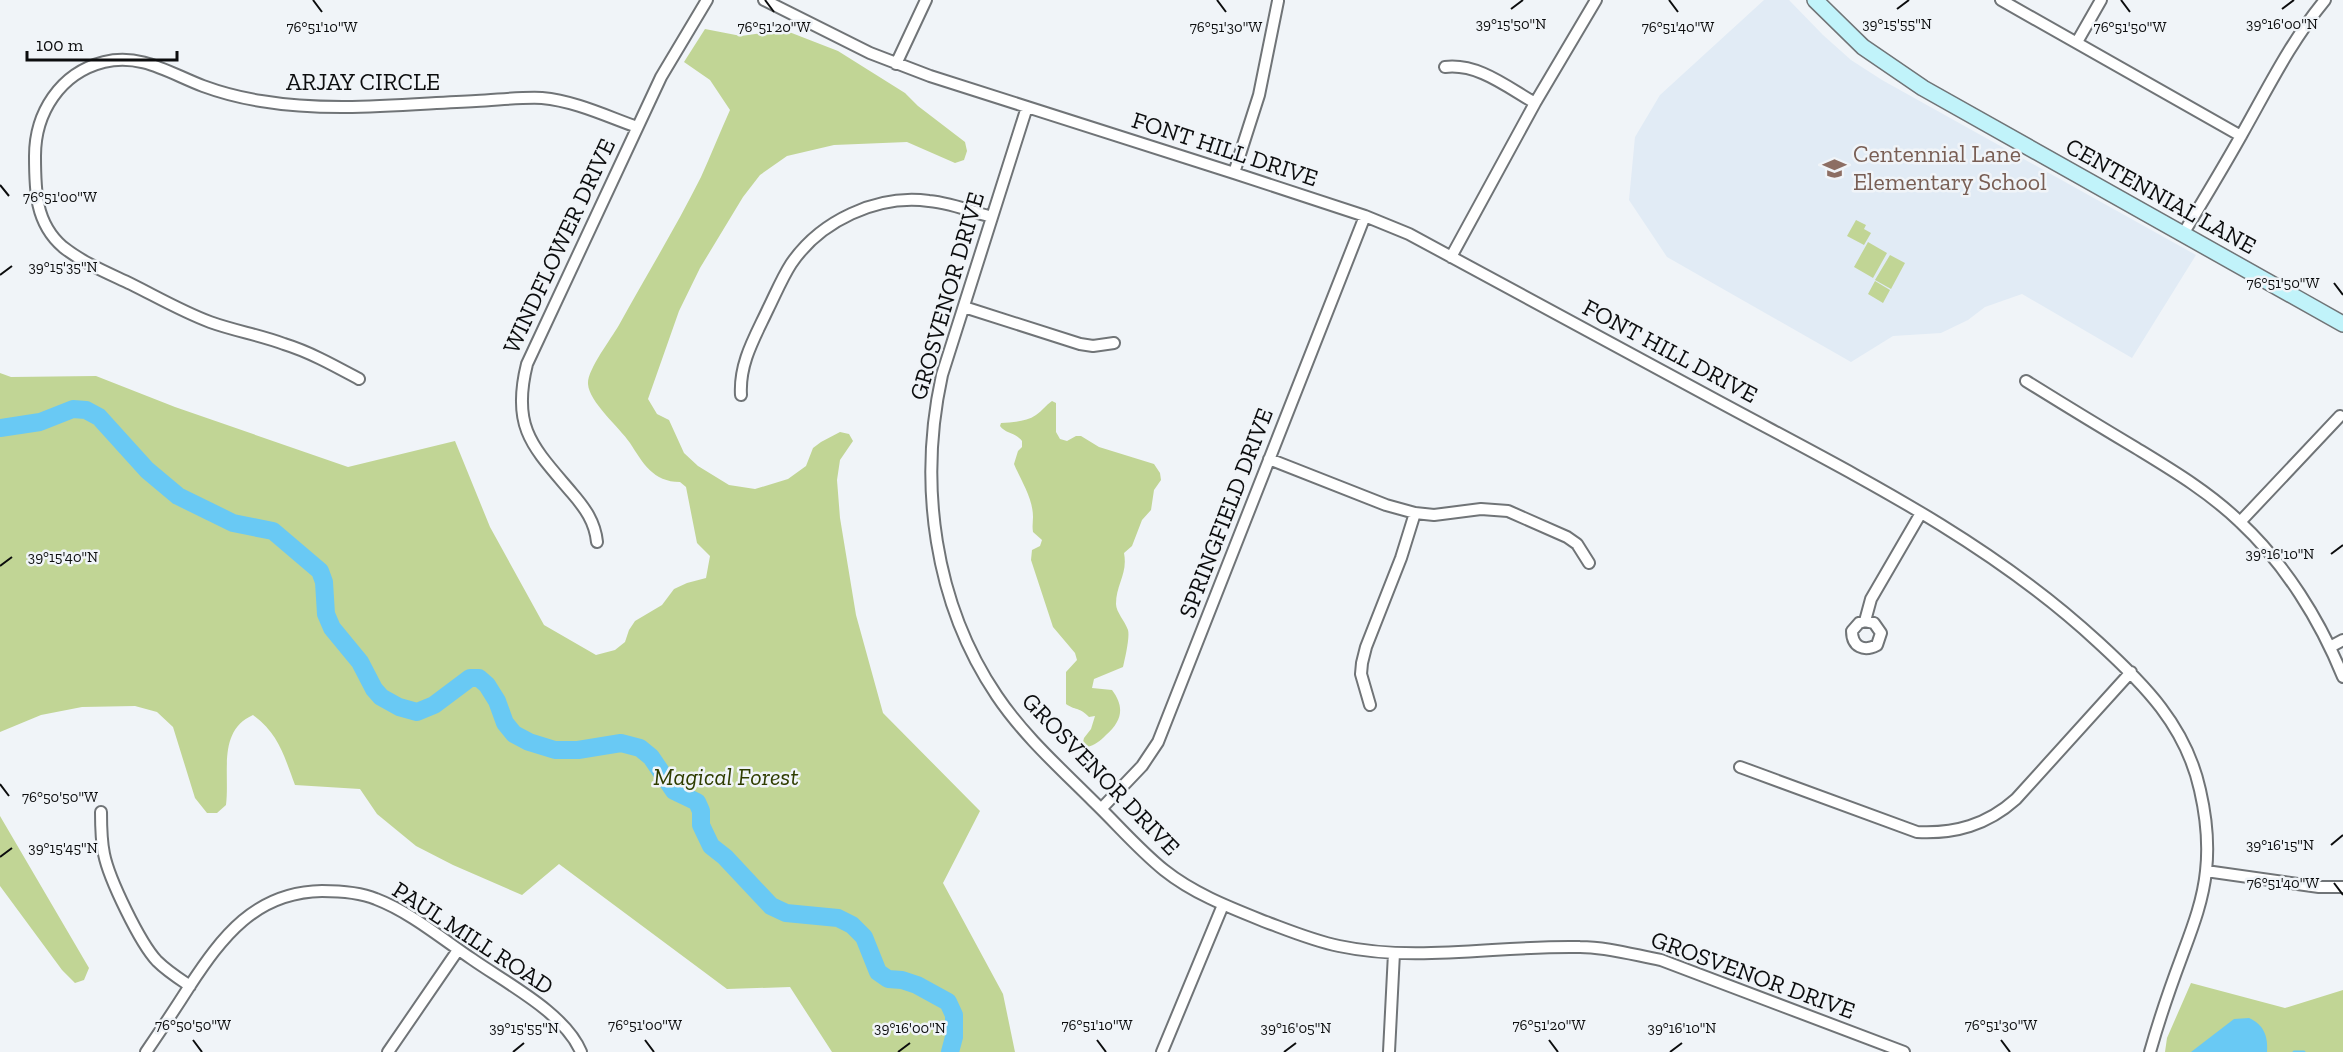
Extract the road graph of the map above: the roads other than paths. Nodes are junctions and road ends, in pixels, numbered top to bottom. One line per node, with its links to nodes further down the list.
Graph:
1 (707, 0): 15 (street, WINDFLOWER DRIVE)
2 (764, 0): 11 (street, FONT HILL DRIVE)
3 (926, 0): 11 (street)
4 (1596, 0): 13 (street)
5 (1815, 0): 20 (street, CENTENNIAL LANE)
6 (2001, 0): 10 (street)
7 (2101, 0): 10 (street)
8 (2325, 0): 16 (street)
9 (1278, 1): 17 (street)
10 (2077, 42): 16 (street)
11 (896, 64): 14 (street, FONT HILL DRIVE)
12 (1445, 67): 13 (street)
13 (1535, 103): 21 (street)
14 (1027, 107): 17 (street, FONT HILL DRIVE); 19 (street, GROSVENOR DRIVE)
15 (637, 127): 25 (street, ARJAY CIRCLE); 33 (street, WINDFLOWER DRIVE)
16 (2241, 136): 20 (street)
17 (1234, 172): 18 (street, FONT HILL DRIVE)
18 (1365, 216): 21 (street, FONT HILL DRIVE); 29 (street, SPRINGFIELD DRIVE)
19 (991, 217): 22 (street, GROSVENOR DRIVE); 27 (street)
20 (2183, 234): 23 (street, CENTENNIAL LANE)
21 (1451, 256): 31 (street, FONT HILL DRIVE)
22 (964, 307): 24 (street); 42 (street, GROSVENOR DRIVE)
23 (2343, 324)
24 (1114, 343)
25 (359, 379)
26 (2026, 381): 32 (street)
27 (741, 395)
28 (2340, 416): 32 (street)
29 (1269, 459): 30 (street); 42 (street, SPRINGFIELD DRIVE)
30 (1415, 513): 34 (street); 40 (street)
31 (1921, 513): 35 (street); 38 (street, FONT HILL DRIVE)
32 (2240, 522): 37 (street)
33 (597, 542)
34 (1589, 563)
35 (1865, 621)
36 (2343, 640): 37 (street)
37 (2330, 647): 39 (street)
38 (2131, 672): 41 (street); 44 (street, FONT HILL DRIVE)
39 (2343, 677)
40 (1371, 705)
41 (1740, 767)
42 (1101, 809): 46 (street, GROSVENOR DRIVE)
43 (101, 812): 49 (street)
44 (2206, 871): 45 (street); 56 (street, FONT HILL DRIVE)
45 (2343, 887)
46 (1223, 905): 48 (street, GROSVENOR DRIVE); 53 (street)
47 (458, 950): 49 (street, PAUL MILL ROAD); 51 (street); 52 (street, PAUL MILL ROAD)
48 (1394, 953): 54 (street); 55 (street, GROSVENOR DRIVE)
49 (190, 986): 50 (street, PAUL MILL ROAD)
50 (146, 1052)
51 (388, 1052)
52 (581, 1052)
53 (1162, 1052)
54 (1389, 1052)
55 (1904, 1052)
56 (2150, 1052)

